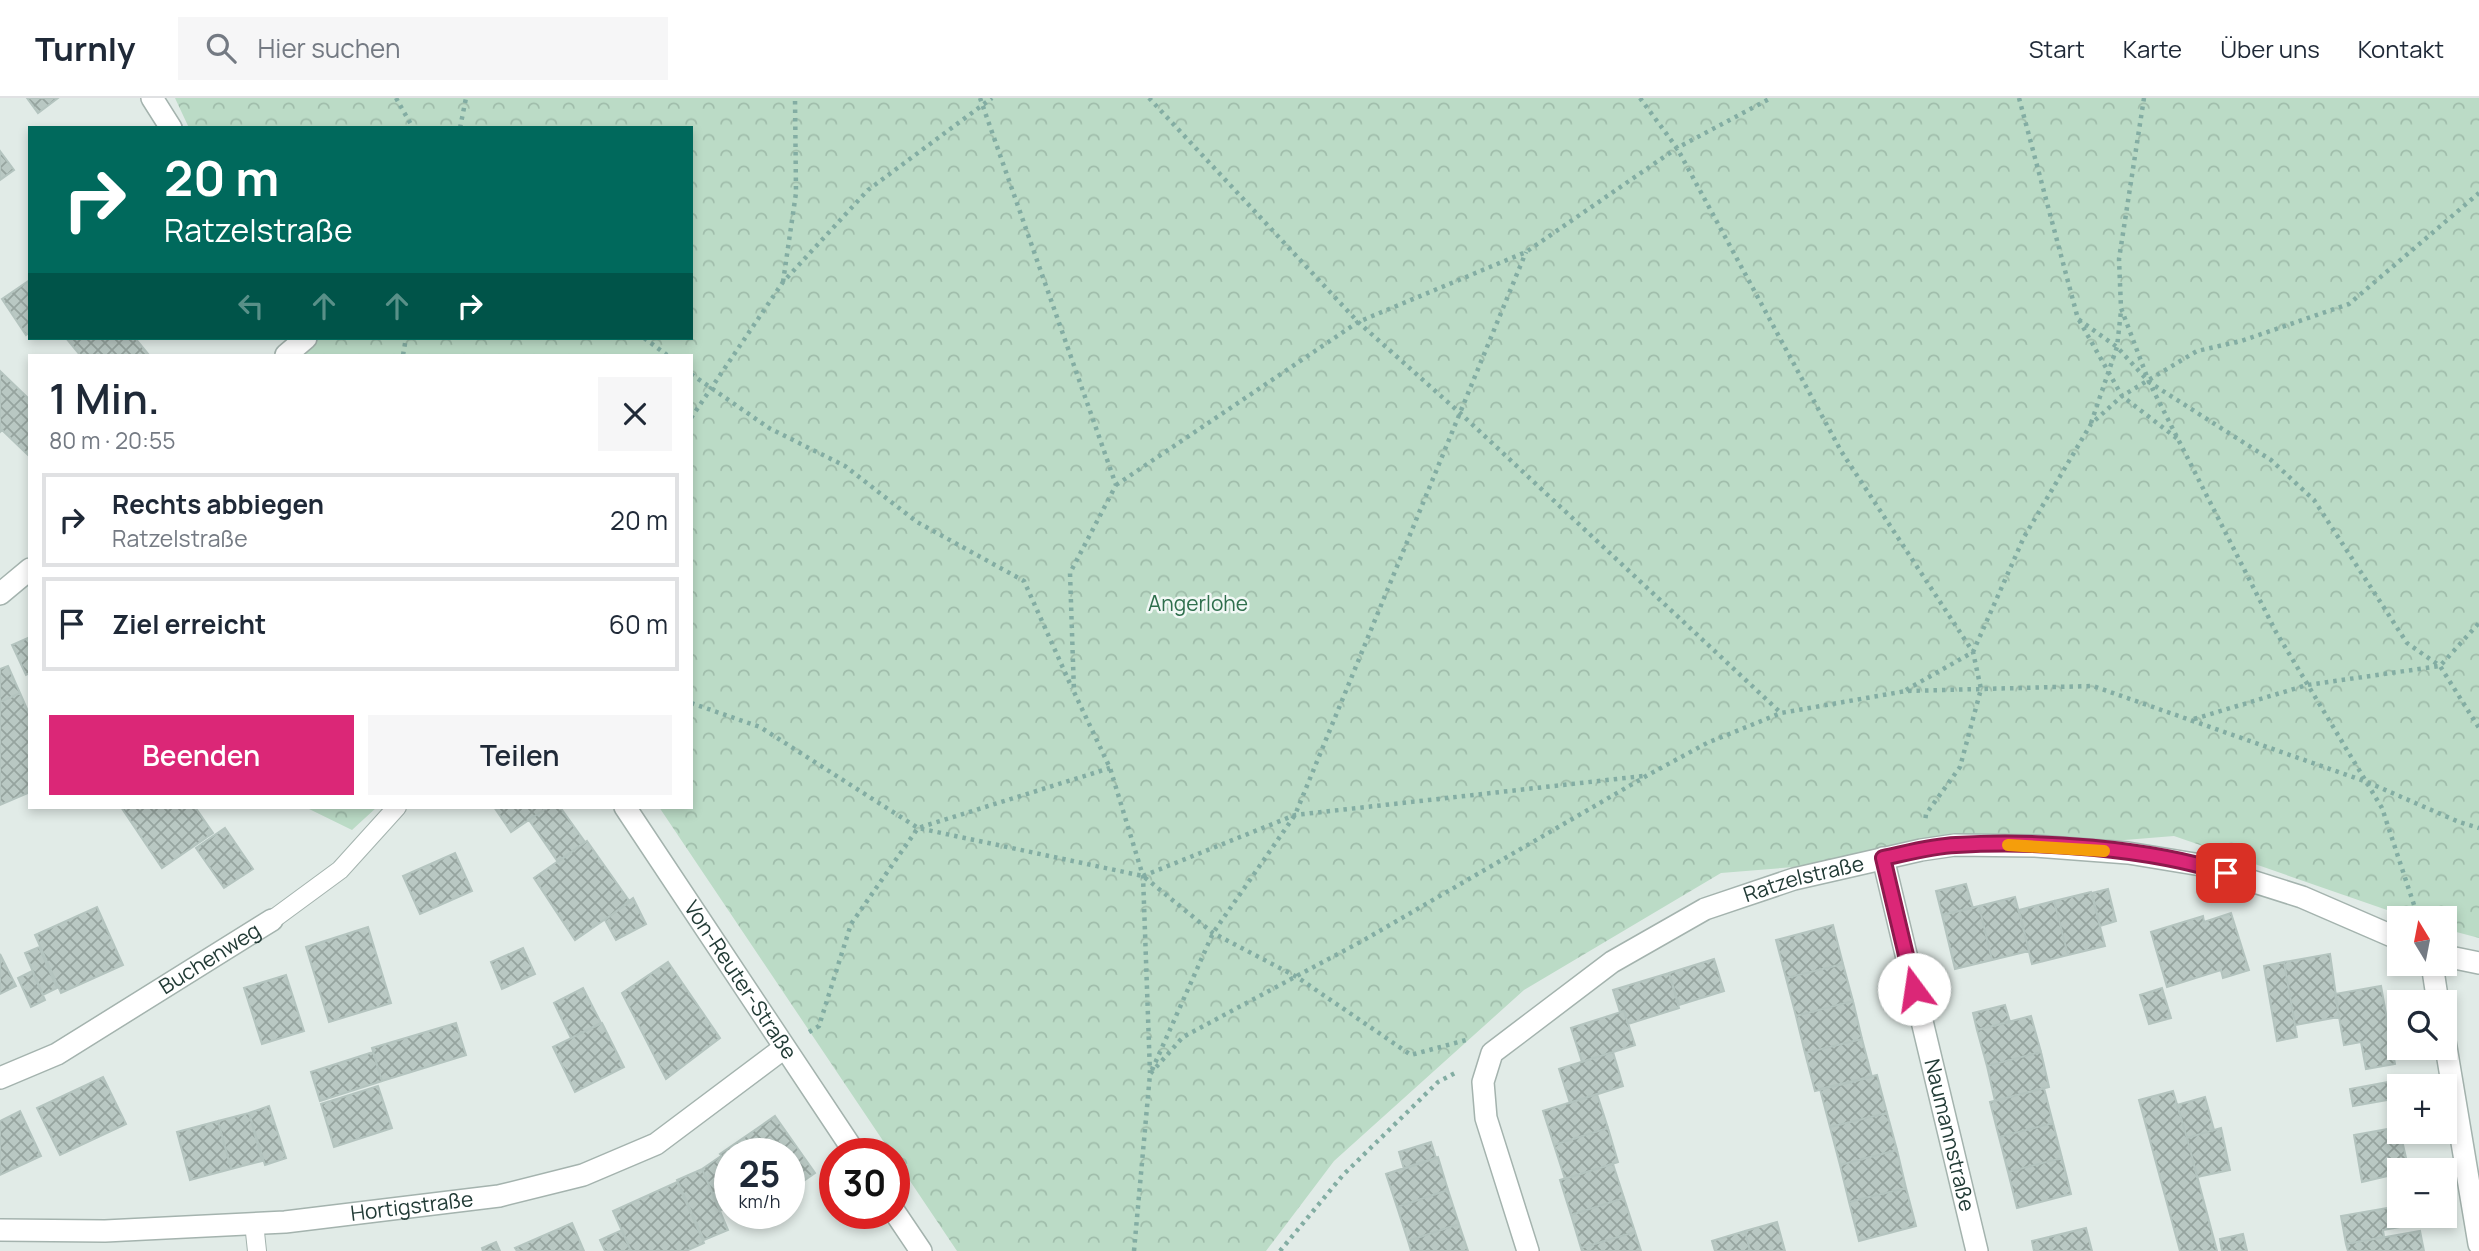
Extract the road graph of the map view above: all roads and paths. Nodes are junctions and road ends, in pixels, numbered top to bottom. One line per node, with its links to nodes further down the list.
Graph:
1 (152, 98): 13 (street)
2 (397, 98): 14 (path)
3 (466, 98): 15 (path)
4 (794, 98): 19 (path)
5 (981, 98): 12 (path)
6 (992, 98): 12 (path)
7 (1149, 98): 22 (path)
8 (1640, 98): 16 (path)
9 (1771, 98): 16 (path)
10 (2020, 98): 21 (path)
11 (2144, 98): 20 (path)
12 (984, 106): 19 (path); 37 (path)
13 (170, 126)
14 (412, 126)
15 (460, 126)
16 (1677, 148): 18 (path); 41 (path)
17 (2479, 193): 30 (path)
18 (1526, 252): 22 (path); 33 (path)
19 (783, 282): 31 (path)
20 (2121, 307): 25 (path); 30 (path)
21 (2078, 319): 25 (path); 28 (path)
22 (1357, 322): 33 (path); 37 (path)
23 (304, 340): 26 (street)
24 (647, 340): 27 (path)
25 (2117, 347): 28 (path); 30 (path)
26 (287, 354)
27 (666, 354)
28 (2108, 372): 32 (path); 35 (path)
29 (693, 376): 31 (path)
30 (2149, 382): 32 (path); 36 (path); 42 (path)
31 (711, 389): 34 (path); 46 (path)
32 (2122, 396): 35 (path); 36 (path)
33 (1460, 413): 48 (path); 56 (path)
34 (693, 415)
35 (2091, 424): 41 (path)
36 (2182, 442): 43 (path)
37 (1116, 485): 46 (path)
38 (28, 570): 39 (street)
39 (2, 587)
40 (2479, 623): 42 (path)
41 (1973, 652): 44 (path); 45 (path)
42 (2440, 666): 43 (path); 50 (path)
43 (2308, 685): 49 (path); 53 (path)
44 (1981, 690): 45 (path); 49 (path); 59 (path)
45 (1906, 691): 48 (path)
46 (1074, 692): 51 (path)
47 (693, 704): 57 (path)
48 (1781, 713): 52 (path)
49 (2193, 719): 53 (path)
50 (2479, 728)
51 (1110, 768): 57 (path); 61 (path)
52 (1648, 775): 56 (path); 68 (path)
53 (2367, 782): 58 (path); 62 (path)
54 (395, 809): 63 (lane, Buchenweg)
55 (626, 809): 70 (street, Von-Reuter-Straße)
56 (1295, 815): 61 (path); 64 (path)
57 (918, 828): 61 (path); 70 (path)
58 (2479, 828)
59 (1921, 850): 60 (street, Ratzelstraße); 65 (street, Ratzelstraße)
60 (1883, 858): 71 (street, Ratzelstraße); 85 (street, Naumannstraße)
61 (1143, 876): 64 (path); 73 (path)
62 (2415, 906)
63 (272, 920): 74 (street, Buchenweg)
64 (1213, 933): 68 (path); 73 (path)
65 (2387, 934)
66 (2457, 959): 67 (street)
67 (2479, 964)
68 (1297, 977): 69 (path); 73 (path)
69 (1475, 1038)
70 (784, 1048): 75 (street, Von-Reuter-Straße); 76 (street, Hortigstraße)
71 (1492, 1053): 83 (path); 84 (street)
72 (2448, 1060): 79 (street)
73 (1150, 1074): 82 (path)
74 (0, 1079)
75 (845, 1138)
76 (254, 1223): 78 (street, Hortigstraße); 80 (lane)
77 (906, 1229): 81 (street)
78 (0, 1230)
79 (2479, 1244)
80 (257, 1251)
81 (921, 1251)
82 (1134, 1251)
83 (1280, 1251)
84 (1528, 1251)
85 (1977, 1251)

